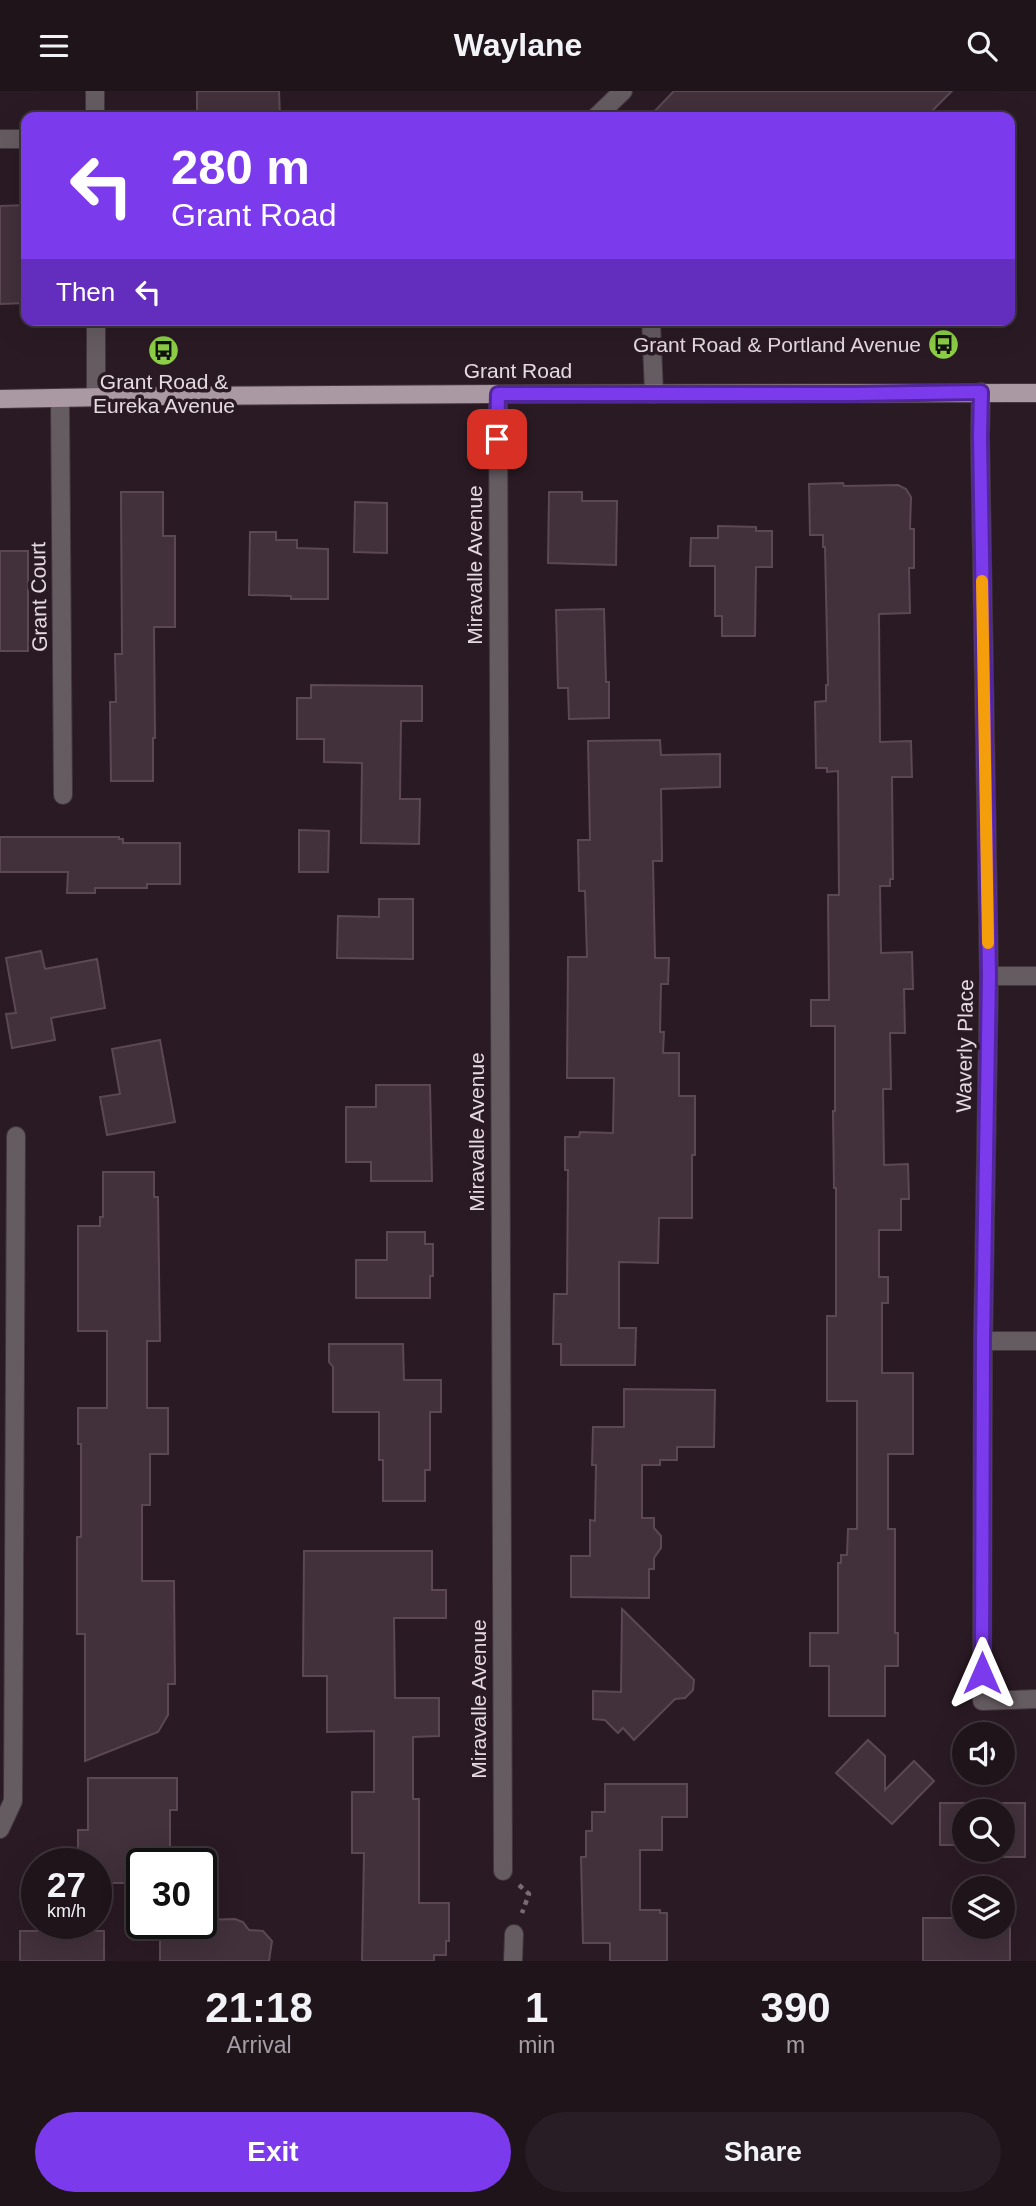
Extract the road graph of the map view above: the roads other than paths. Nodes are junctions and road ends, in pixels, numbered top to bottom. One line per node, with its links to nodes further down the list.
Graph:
1 (95, 91): 3 (street)
2 (623, 91): 4 (street)
3 (95, 112)
4 (600, 112)
5 (0, 139): 6 (street)
6 (21, 139)
7 (96, 326): 13 (street)
8 (651, 326): 12 (street)
9 (981, 392): 10 (main road, Grant Road); 12 (main road, Grant Road); 17 (street, Waverly Place)
10 (1036, 393)
11 (498, 394): 12 (main road, Grant Road); 13 (main road, Grant Road); 25 (street, Miravalle Avenue)
12 (654, 394)
13 (96, 397): 14 (main road, Grant Road)
14 (60, 398): 15 (main road, Grant Road); 16 (street, Grant Court)
15 (0, 399)
16 (64, 795)
17 (989, 976): 18 (street); 20 (street, Waverly Place)
18 (1036, 977)
19 (16, 1136): 22 (street)
20 (983, 1341): 21 (street); 23 (street, Waverly Place)
21 (1036, 1341)
22 (7, 1392): 24 (street)
23 (1036, 1699)
24 (0, 1829)
25 (503, 1871)
26 (514, 1934): 27 (street)
27 (513, 1961)

